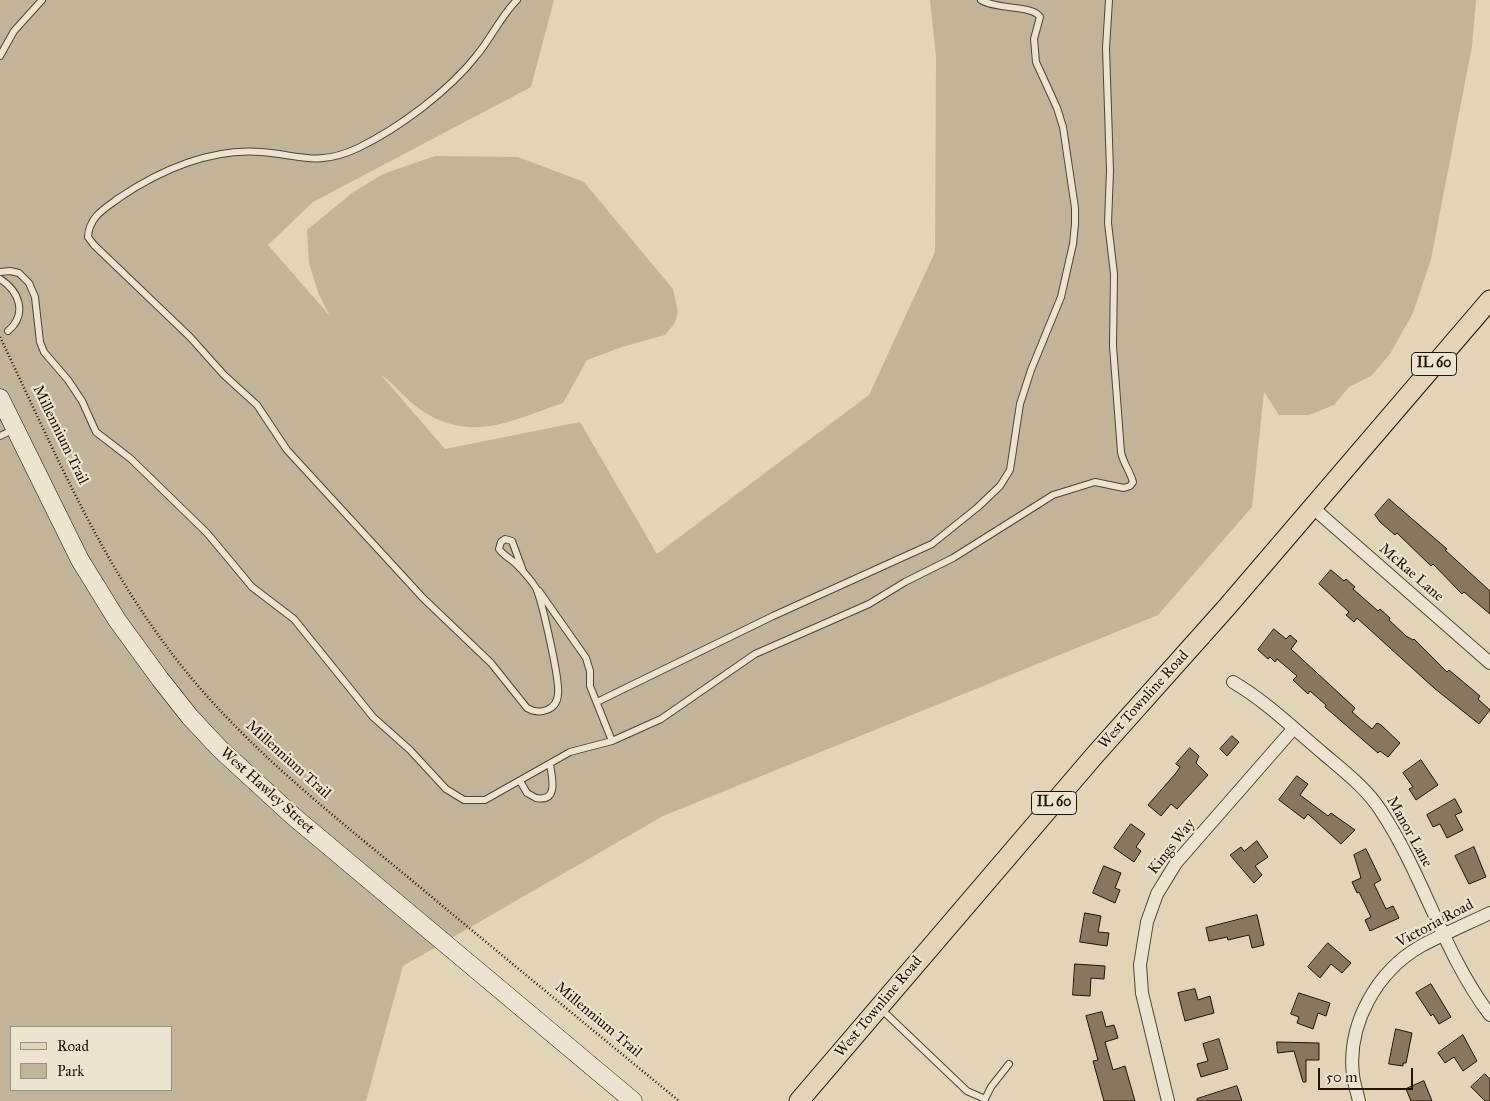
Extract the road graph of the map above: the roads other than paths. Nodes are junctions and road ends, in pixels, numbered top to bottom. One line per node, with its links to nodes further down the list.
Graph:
1 (42, 0): 5 (lane)
2 (517, 0): 14 (lane)
3 (981, 0): 17 (lane)
4 (1109, 0): 19 (lane)
5 (0, 56)
6 (0, 272): 21 (lane)
7 (0, 279): 9 (lane)
8 (1490, 300): 12 (main road, West Townline Road / IL 60)
9 (8, 331)
10 (0, 398): 11 (street, West Hawley Street)
11 (6, 424): 28 (street, West Hawley Street)
12 (1312, 507): 15 (street, McRae Lane); 24 (main road, West Townline Road / IL 60)
13 (523, 571): 13 (lane); 14 (lane)
14 (535, 587): 17 (lane)
15 (1490, 663)
16 (1233, 682): 18 (street, Manor Lane)
17 (597, 702): 19 (lane)
18 (1294, 728): 23 (street, Manor Lane); 30 (street, Kings Way)
19 (612, 741): 20 (lane)
20 (550, 764): 21 (lane); 21 (lane)
21 (520, 781)
22 (1490, 912): 23 (street, Victoria Road)
23 (1444, 935): 25 (street, Manor Lane); 31 (street, Victoria Road)
24 (878, 1007): 27 (lane); 29 (main road, West Townline Road / IL 60)
25 (1490, 1015)
26 (1009, 1064): 27 (lane)
27 (984, 1100)
28 (633, 1101)
29 (799, 1101)
30 (1168, 1101)
31 (1359, 1101)

